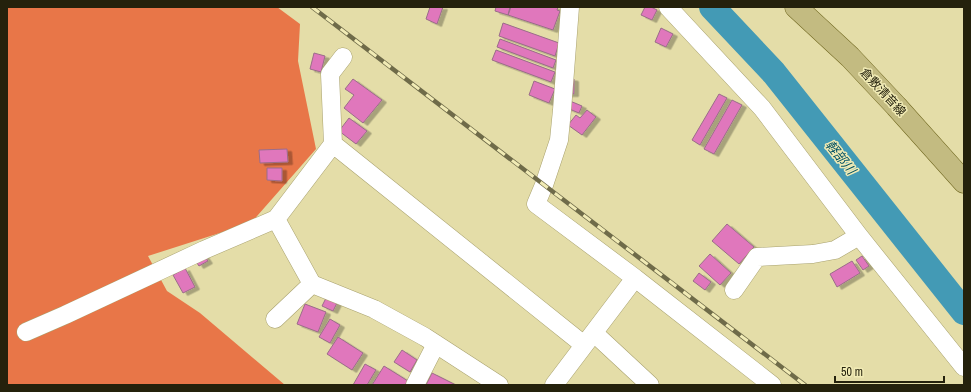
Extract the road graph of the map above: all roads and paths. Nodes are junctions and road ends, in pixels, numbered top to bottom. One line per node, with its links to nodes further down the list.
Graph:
1 (570, 7): 9 (street)
2 (668, 7): 8 (street)
3 (796, 7): 6 (main road, 倉敷清音線)
4 (343, 57): 5 (street)
5 (333, 144): 7 (street); 14 (street)
6 (964, 182)
7 (276, 219): 10 (street); 13 (street)
8 (859, 236): 11 (street); 16 (street)
9 (635, 278): 14 (street); 21 (street)
10 (312, 284): 12 (street); 15 (street)
11 (734, 290)
12 (275, 319)
13 (26, 332)
14 (589, 339): 19 (street); 20 (street)
15 (436, 344): 17 (street); 18 (street)
16 (964, 367)
17 (415, 385)
18 (500, 385)
19 (554, 385)
20 (650, 385)
21 (772, 385)

